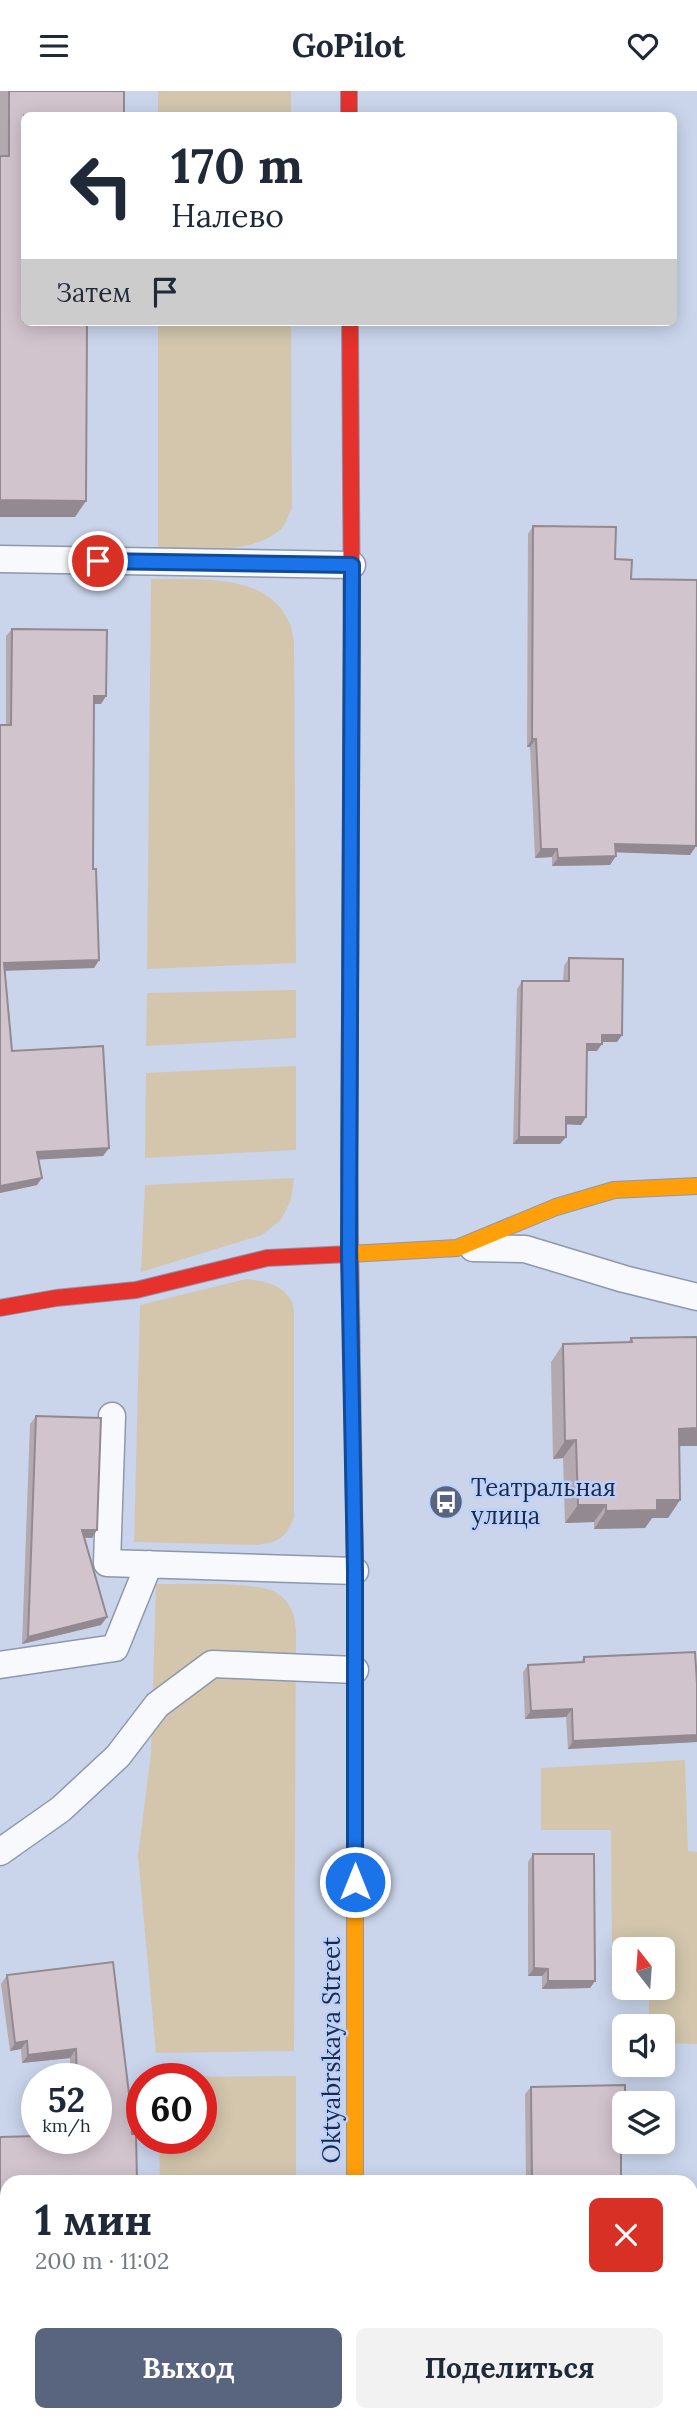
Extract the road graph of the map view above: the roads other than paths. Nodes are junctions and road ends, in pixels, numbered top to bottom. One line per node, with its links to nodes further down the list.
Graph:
1 (349, 91): 2 (main road)
2 (349, 112)
3 (350, 326): 5 (main road, Oktyabrskaya Street)
4 (0, 559): 5 (lane)
5 (352, 565): 8 (main road, Oktyabrskaya Street)
6 (697, 1186): 7 (main road)
7 (457, 1248): 8 (main road); 9 (lane)
8 (349, 1252): 10 (main road); 13 (main road, Oktyabrskaya Street)
9 (697, 1297)
10 (0, 1308)
11 (112, 1416): 12 (lane)
12 (149, 1564): 13 (lane); 14 (lane)
13 (355, 1571): 15 (main road, Oktyabrskaya Street)
14 (0, 1665)
15 (355, 1670): 16 (lane); 17 (main road, Oktyabrskaya Street)
16 (0, 1852)
17 (355, 2175)

